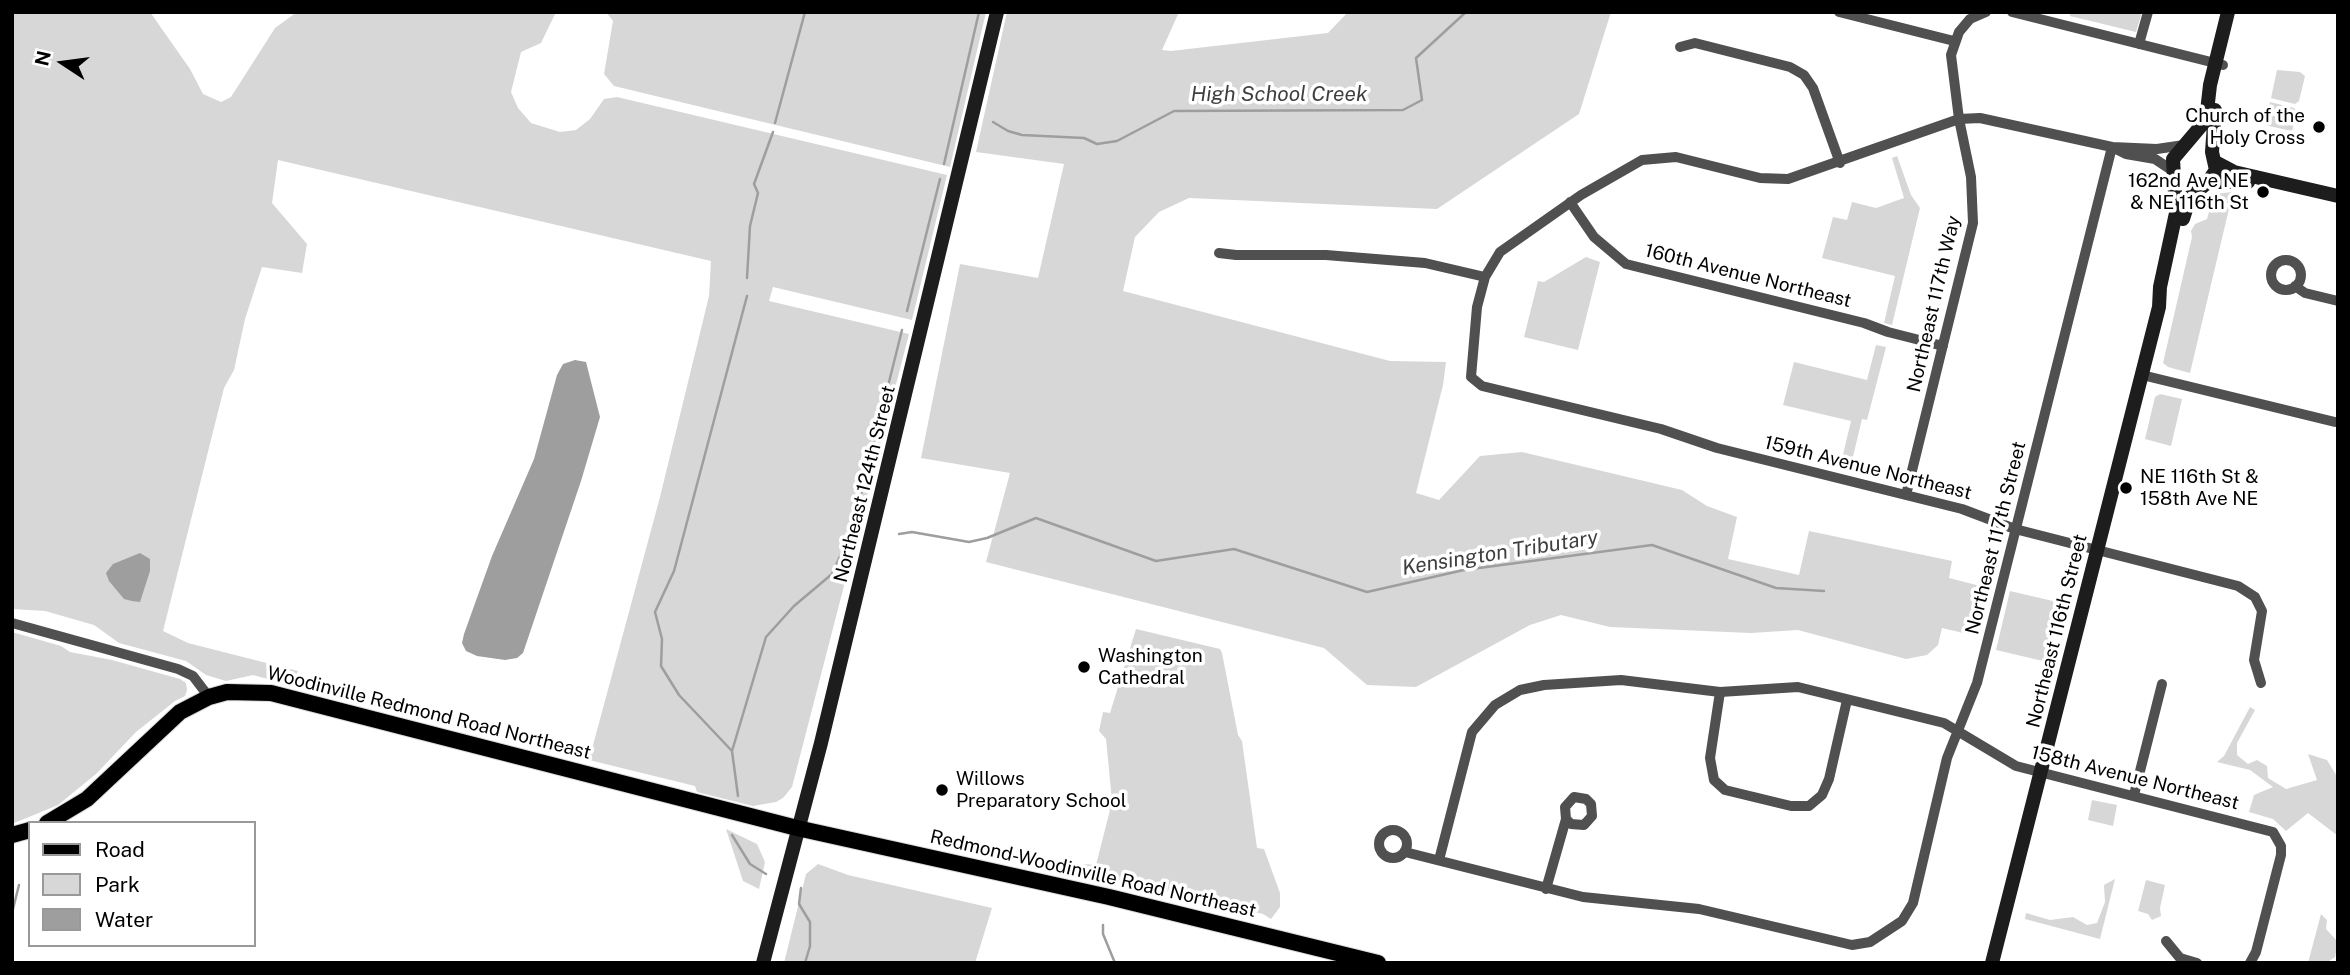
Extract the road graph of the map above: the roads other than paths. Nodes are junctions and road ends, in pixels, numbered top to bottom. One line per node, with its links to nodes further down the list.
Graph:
1 (997, 12): 46 (street, Northeast 124th Street)
2 (1839, 12): 10 (street)
3 (1986, 12): 10 (street)
4 (2012, 12): 9 (street)
5 (2065, 12): 9 (street)
6 (2148, 12): 11 (street)
7 (2228, 12): 13 (street, Northeast 116th Street)
8 (2235, 12): 13 (street, Northeast 116th Street)
9 (2061, 24): 11 (street)
10 (1954, 41): 14 (street, Northeast 117th Way)
11 (2139, 44): 13 (street)
12 (1680, 47): 18 (street)
13 (2219, 64): 15 (street, Northeast 116th Street); 17 (street, Northeast 116th Street)
14 (1959, 119): 16 (street); 18 (street); 29 (street, Northeast 117th Way)
15 (2186, 144): 16 (street); 17 (street); 19 (street, Northeast 116th Street)
16 (2112, 147): 19 (street); 33 (street, Northeast 117th Street)
17 (2214, 157): 20 (street); 21 (street, Northeast 116th Street)
18 (1840, 163): 23 (street)
19 (2174, 174): 21 (street); 28 (street, Northeast 116th Street)
20 (2273, 182): 21 (street); 22 (street)
21 (2204, 184): 28 (street, Northeast 116th Street)
22 (2338, 196)
23 (1570, 202): 25 (street); 29 (street, 160th Avenue Northeast)
24 (1219, 253): 25 (street)
25 (1485, 277): 32 (street, 159th Avenue Northeast)
26 (2295, 286): 27 (street)
27 (2338, 301)
28 (2159, 307): 30 (street, Northeast 116th Street)
29 (1943, 346): 32 (street, Northeast 117th Way)
30 (2142, 375): 31 (street); 34 (street, Northeast 116th Street)
31 (2336, 422)
32 (1906, 495): 33 (street, 159th Avenue Northeast)
33 (2015, 529): 34 (street, 159th Avenue Northeast); 41 (street, Northeast 117th Street)
34 (2097, 551): 36 (street, 159th Avenue Northeast); 42 (street, Northeast 116th Street)
35 (12, 623): 39 (street)
36 (2262, 683)
37 (2162, 684): 43 (street)
38 (1720, 692): 40 (street, 158th Avenue Northeast); 40 (street); 48 (street, 158th Avenue Northeast)
39 (209, 697): 45 (main road, Woodinville Redmond Road Northeast); 46 (main road, Woodinville Redmond Road Northeast)
40 (1847, 700): 41 (street, 158th Avenue Northeast)
41 (1957, 731): 42 (street, 158th Avenue Northeast); 49 (street, Northeast 117th Street)
42 (2042, 772): 43 (street, 158th Avenue Northeast); 53 (street, Northeast 116th Street)
43 (2134, 795): 55 (street, 158th Avenue Northeast)
44 (1566, 819): 49 (street)
45 (50, 821)
46 (797, 828): 51 (street, Northeast 124th Street); 52 (main road, Redmond-Woodinville Road Northeast)
47 (1405, 852): 48 (street)
48 (1439, 860): 49 (street)
49 (1546, 889)
50 (2166, 941): 54 (street)
51 (762, 963)
52 (1378, 963)
53 (1992, 963)
54 (2197, 963)
55 (2250, 963)

